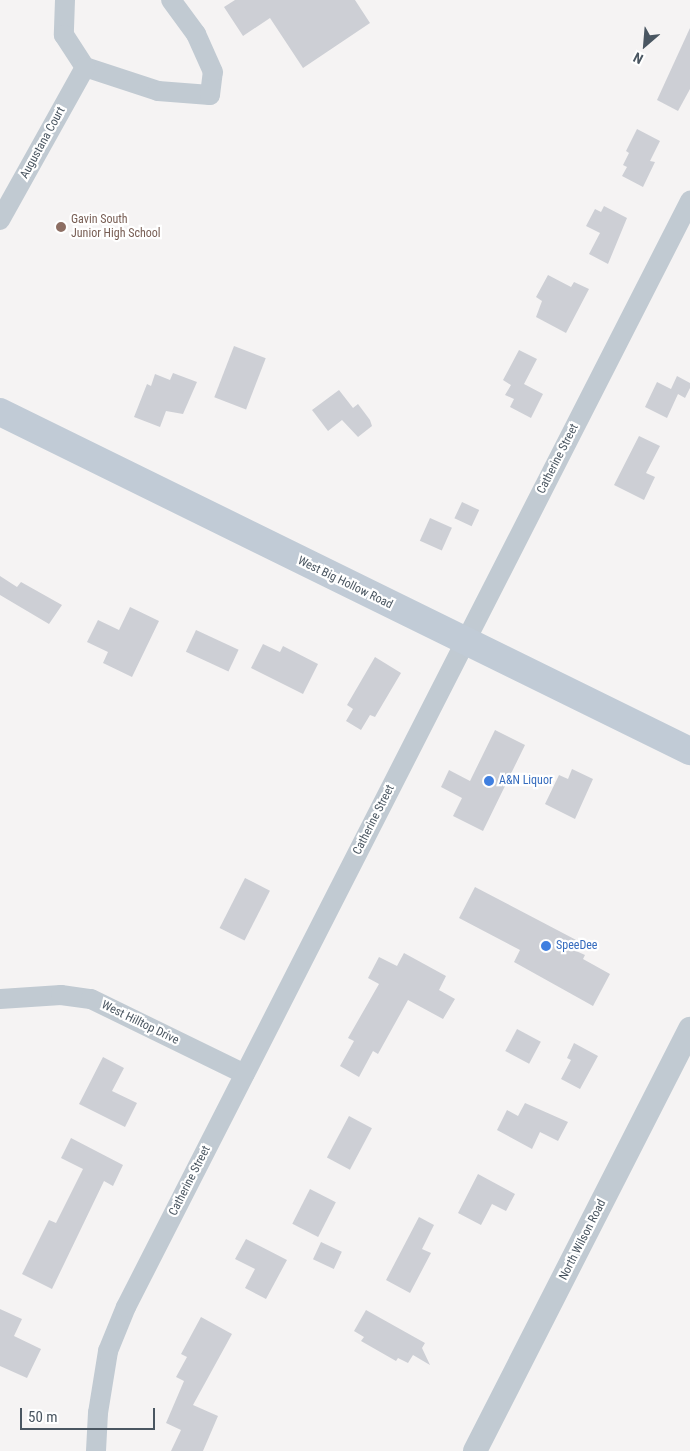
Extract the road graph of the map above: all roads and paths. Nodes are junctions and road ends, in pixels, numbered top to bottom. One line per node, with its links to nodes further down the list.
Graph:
1 (65, 0): 3 (street)
2 (171, 0): 3 (street)
3 (86, 67): 5 (street, Augustana Court)
4 (690, 201): 7 (street, Catherine Street)
5 (0, 220)
6 (0, 412): 7 (main road, West Big Hollow Road)
7 (464, 642): 8 (main road, West Big Hollow Road); 11 (street, Catherine Street)
8 (690, 752)
9 (0, 999): 11 (street, West Hilltop Drive)
10 (690, 1029): 13 (street, North Wilson Road)
11 (244, 1074): 12 (street, Catherine Street)
12 (96, 1451)
13 (475, 1451)

